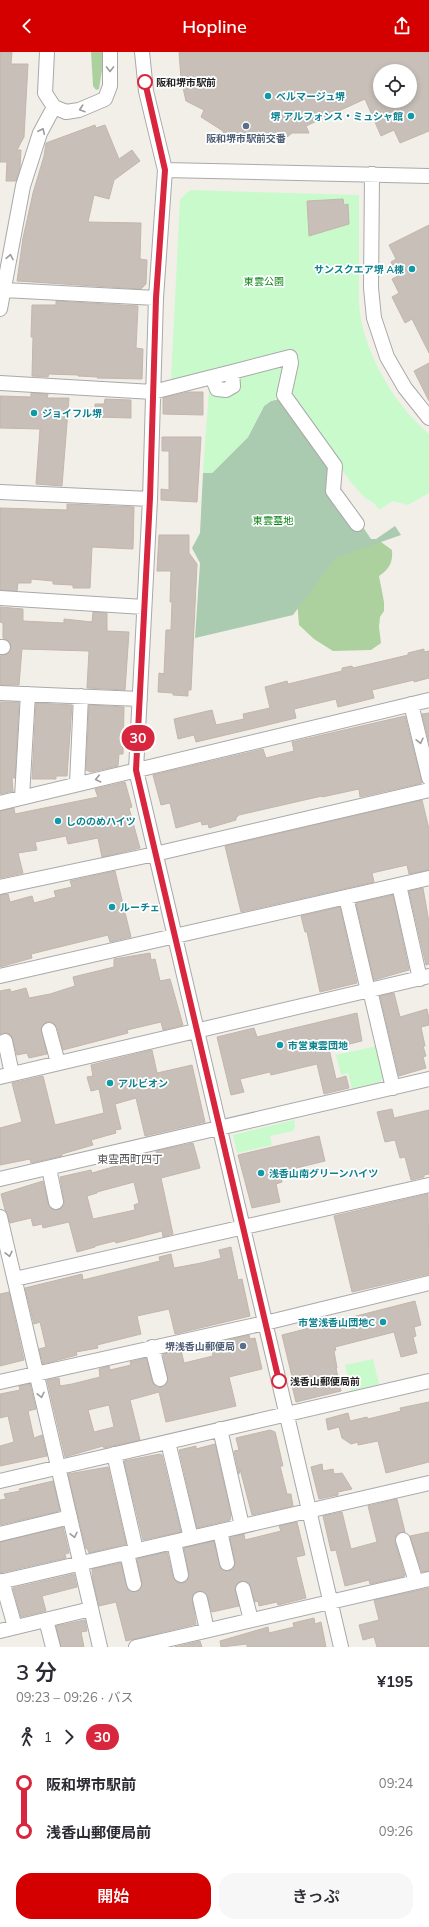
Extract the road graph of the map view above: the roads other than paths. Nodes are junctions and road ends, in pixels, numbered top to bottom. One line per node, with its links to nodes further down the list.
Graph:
1 (47, 52): 4 (street)
2 (110, 52): 4 (street, one-way to 4)
3 (142, 52): 5 (street)
4 (54, 107): 8 (street, one-way to 4)
5 (165, 170): 6 (street); 9 (street)
6 (372, 174): 7 (street); 13 (street)
7 (429, 176)
8 (4, 290): 9 (street); 10 (street)
9 (156, 298): 12 (street)
10 (0, 309)
11 (0, 383): 12 (street)
12 (153, 392): 15 (street); 16 (street)
13 (429, 418)
14 (0, 492): 15 (street)
15 (150, 498): 18 (street)
16 (357, 524)
17 (0, 598): 18 (street)
18 (144, 607): 22 (street)
19 (0, 693): 20 (street)
20 (28, 694): 21 (street); 29 (street)
21 (81, 696): 22 (street); 27 (street)
22 (140, 699): 25 (street)
23 (429, 700): 24 (street)
24 (412, 704): 25 (street); 26 (street, one-way to 26)
25 (136, 770): 27 (street, one-way to 27); 31 (street)
26 (429, 778)
27 (76, 784): 29 (street)
28 (429, 790): 31 (street)
29 (22, 797): 30 (street)
30 (0, 803)
31 (156, 854): 34 (street); 36 (street)
32 (429, 878): 33 (street)
33 (399, 885): 35 (street); 38 (street)
34 (0, 887)
35 (346, 897): 36 (street); 39 (street)
36 (175, 936): 37 (street); 41 (street)
37 (0, 976)
38 (425, 978): 39 (street)
39 (369, 990): 41 (street); 46 (street)
40 (49, 1030): 43 (street)
41 (197, 1031): 43 (street); 47 (street)
42 (5, 1040): 44 (street)
43 (58, 1063): 44 (street)
44 (6, 1075)
45 (429, 1079): 46 (street)
46 (393, 1088): 47 (street)
47 (220, 1129): 48 (street); 53 (street)
48 (49, 1168): 49 (street); 51 (street)
49 (0, 1179)
50 (429, 1185): 53 (street)
51 (56, 1202)
52 (0, 1216): 54 (street, one-way to 54)
53 (243, 1227): 54 (street); 56 (street)
54 (15, 1280): 58 (street)
55 (429, 1283): 56 (street)
56 (265, 1323): 57 (street); 62 (street)
57 (152, 1347): 58 (street); 59 (street)
58 (36, 1373): 61 (street); 66 (street, one-way to 66)
59 (160, 1379)
60 (429, 1381): 62 (street)
61 (0, 1382)
62 (286, 1414): 63 (street); 69 (street)
63 (220, 1430): 64 (street); 71 (street)
64 (168, 1442): 65 (street); 74 (street)
65 (114, 1454): 66 (street); 77 (street)
66 (58, 1467): 67 (street); 70 (street)
67 (0, 1481)
68 (429, 1483): 69 (street)
69 (309, 1510): 71 (street); 86 (street)
70 (70, 1517): 73 (street); 78 (street, one-way to 78)
71 (242, 1526): 72 (street)
72 (220, 1531): 74 (street); 79 (street)
73 (0, 1534)
74 (191, 1538): 76 (street)
75 (403, 1540): 81 (street)
76 (174, 1542): 77 (street); 80 (street)
77 (132, 1552): 78 (street); 83 (street)
78 (80, 1563): 82 (street); 87 (street)
79 (227, 1563)
80 (181, 1574)
81 (422, 1581): 86 (street)
82 (1, 1582): 90 (street)
83 (134, 1584)
84 (243, 1589): 89 (street)
85 (200, 1598): 91 (street)
86 (330, 1601): 89 (street); 96 (street)
87 (91, 1608): 88 (street); 94 (street)
88 (46, 1620): 90 (street); 93 (street)
89 (251, 1620): 91 (street)
90 (15, 1627): 92 (street)
91 (207, 1630): 95 (street)
92 (0, 1631)
93 (52, 1647)
94 (100, 1647)
95 (136, 1647)
96 (341, 1647)

